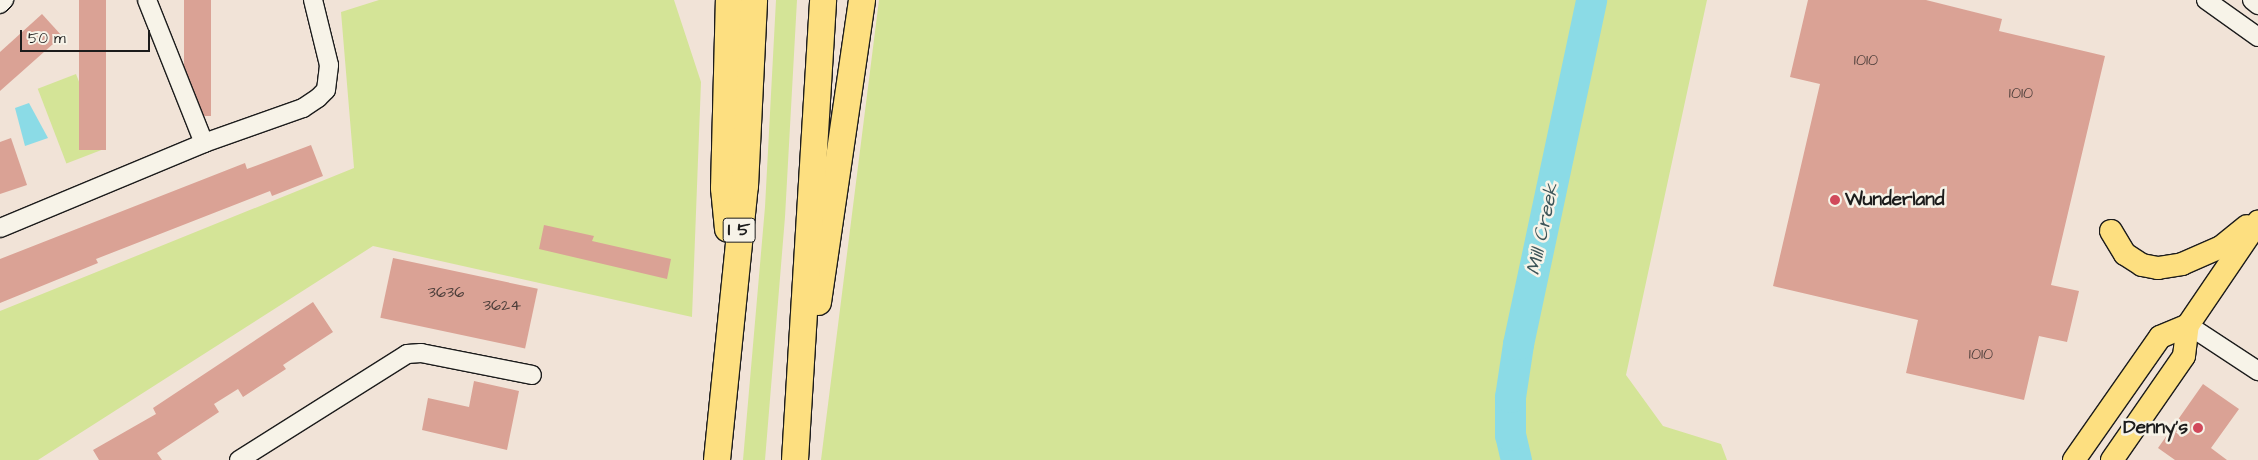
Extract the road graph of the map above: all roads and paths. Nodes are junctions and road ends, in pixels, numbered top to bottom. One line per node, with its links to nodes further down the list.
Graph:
1 (4, 0): 10 (street)
2 (147, 0): 13 (street)
3 (313, 0): 13 (street)
4 (729, 0): 18 (highway, I 5)
5 (754, 0): 18 (highway, I 5)
6 (823, 0): 22 (highway)
7 (862, 0): 22 (highway)
8 (2206, 0): 12 (street)
9 (2252, 0): 11 (street)
10 (0, 4)
11 (2258, 5)
12 (2258, 37)
13 (204, 143): 16 (street)
14 (2258, 218): 17 (main road)
15 (2258, 222): 19 (main road)
16 (0, 228)
17 (2112, 231)
18 (732, 282): 24 (highway, I 5)
19 (2188, 325): 20 (street); 25 (main road); 26 (main road)
20 (2258, 371)
21 (532, 375): 23 (street)
22 (796, 452)
23 (239, 460)
24 (717, 460)
25 (2074, 460)
26 (2112, 460)

